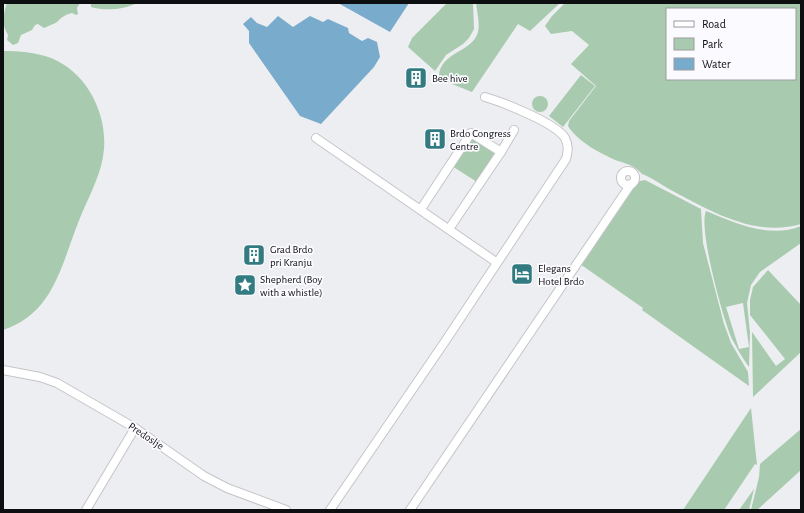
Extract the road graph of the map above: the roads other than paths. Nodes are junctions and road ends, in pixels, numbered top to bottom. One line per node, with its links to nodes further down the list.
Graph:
1 (485, 97): 8 (street)
2 (514, 130): 4 (street)
3 (316, 138): 6 (street)
4 (501, 152): 6 (street); 7 (street)
5 (627, 183): 14 (street)
6 (421, 209): 7 (street)
7 (449, 229): 8 (street)
8 (496, 262): 13 (street)
9 (3, 370): 10 (street, Predoslje)
10 (135, 428): 11 (street); 12 (street, Predoslje)
11 (86, 510)
12 (286, 510)
13 (330, 510)
14 (410, 510)

